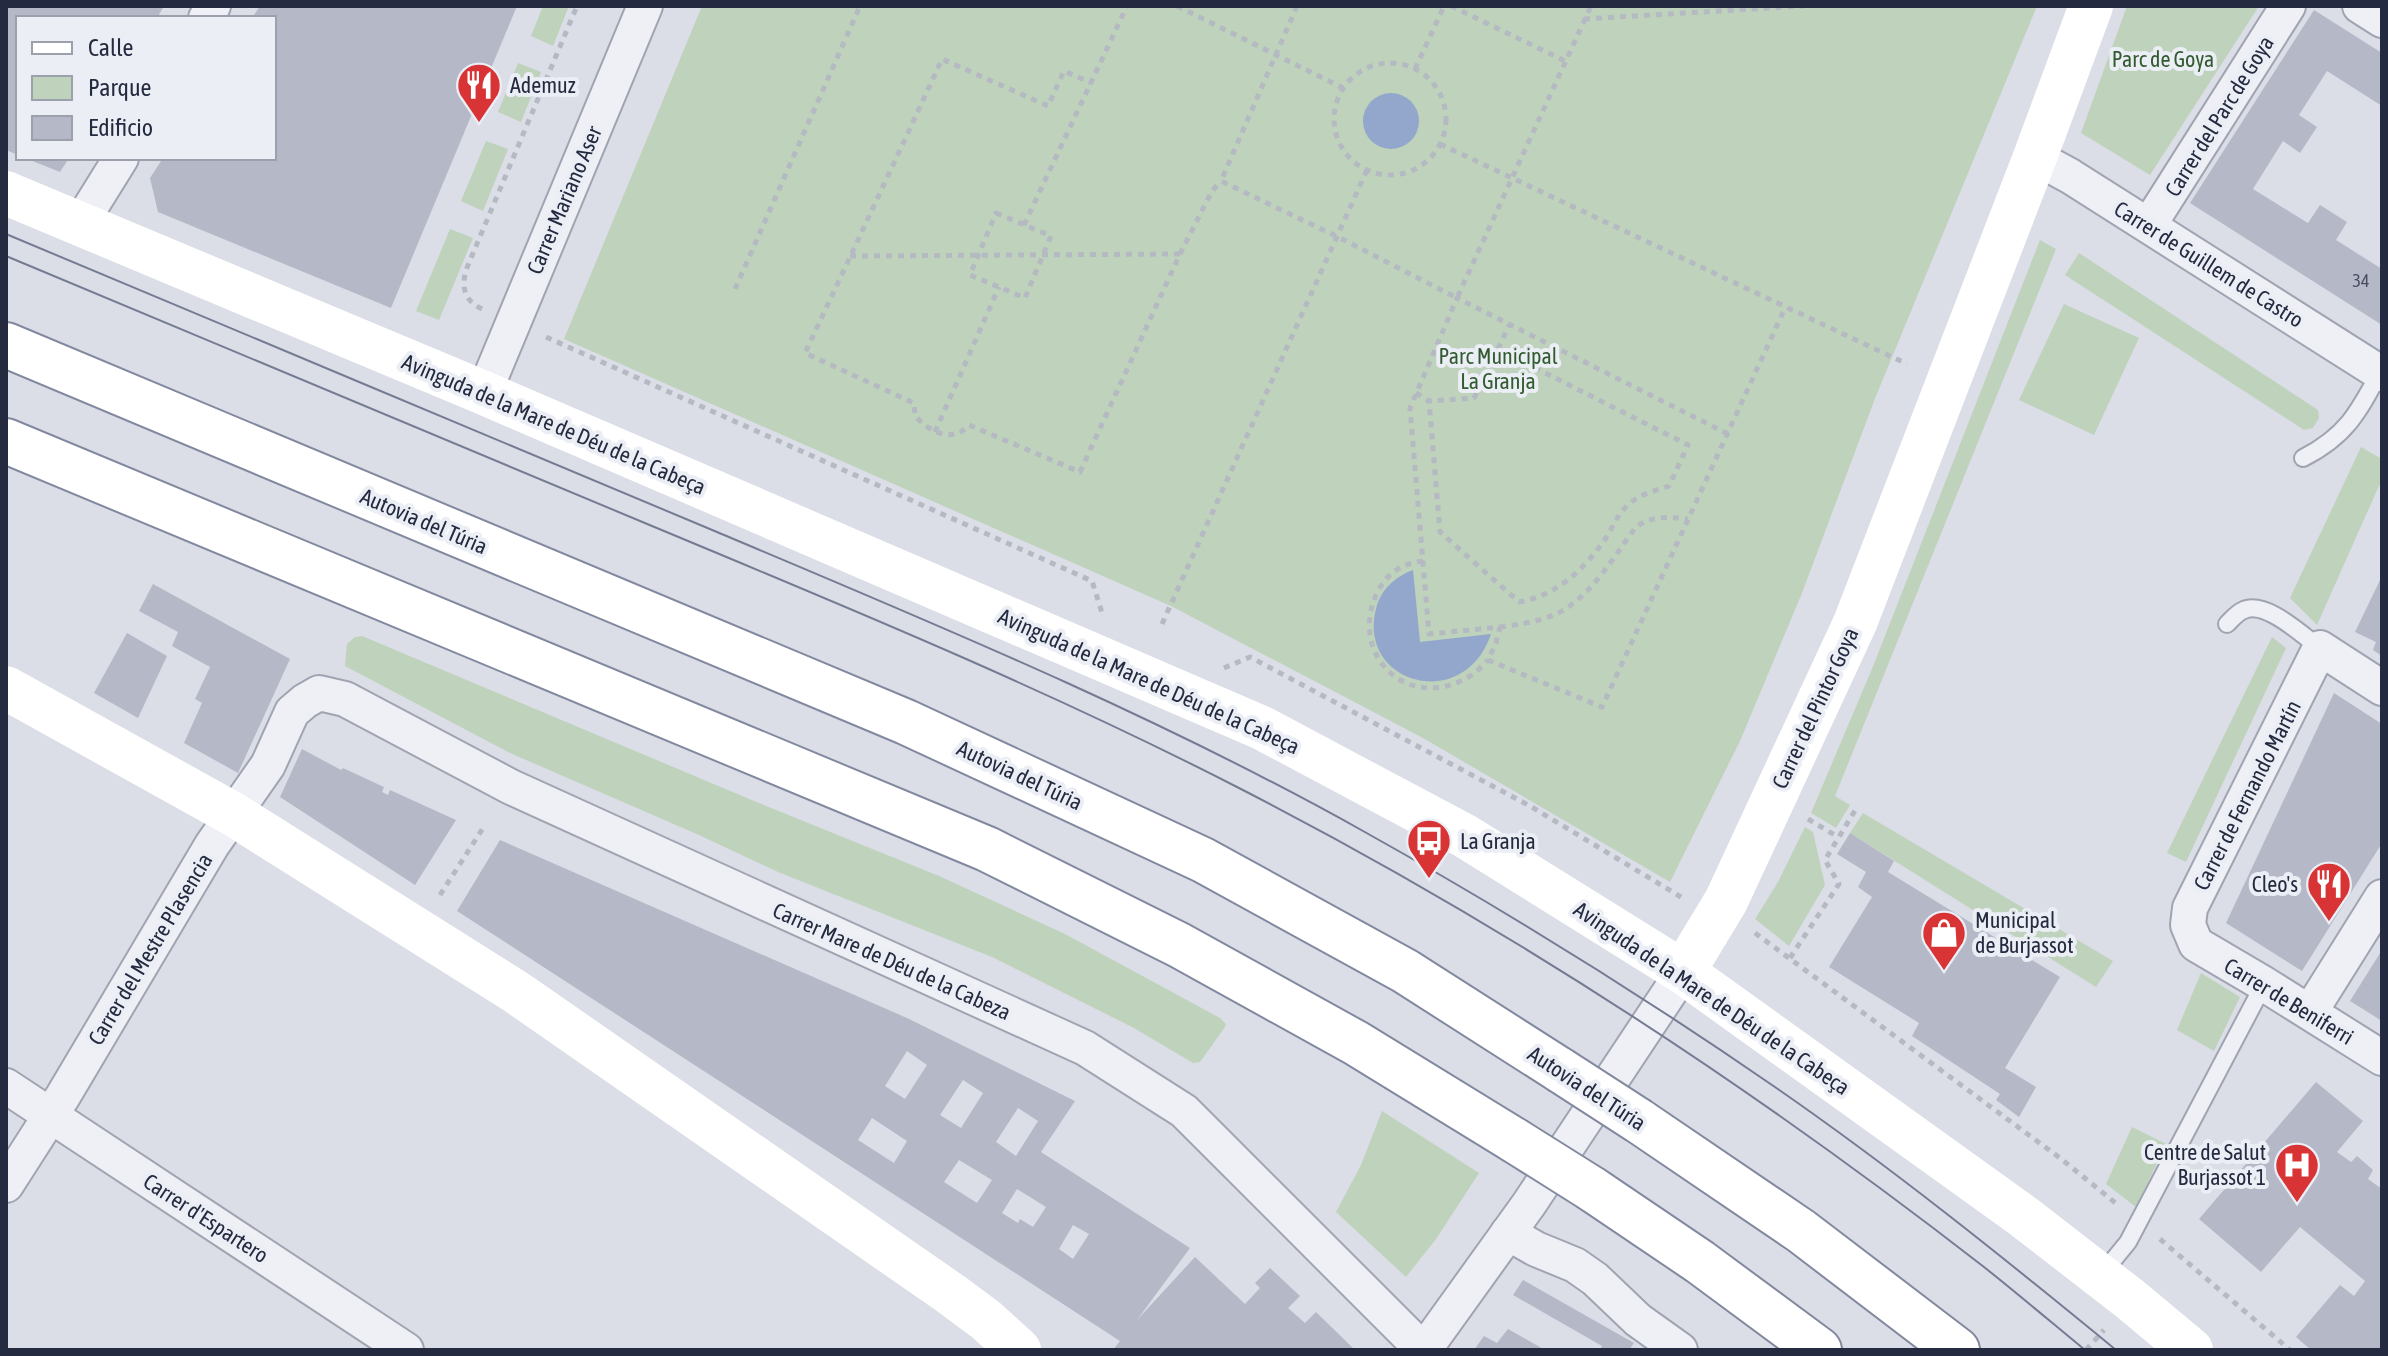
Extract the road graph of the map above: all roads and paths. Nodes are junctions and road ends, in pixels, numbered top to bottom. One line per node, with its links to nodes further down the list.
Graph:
1 (577, 6): 38 (path)
2 (645, 6): 45 (street, Carrer Mariano Aser)
3 (860, 6): 35 (path)
4 (1127, 6): 19 (path)
5 (1177, 6): 16 (path)
6 (1297, 6): 16 (path)
7 (1444, 6): 18 (path)
8 (1451, 6): 17 (path)
9 (1591, 6): 14 (path)
10 (1804, 6): 14 (path)
11 (2091, 6): 22 (main road, Carrer del Pintor Goya)
12 (2288, 6): 30 (street, Carrer del Parc de Goya)
13 (2360, 6): 15 (street)
14 (1584, 19): 17 (path)
15 (2382, 20)
16 (1277, 54): 20 (path); 26 (path)
17 (1565, 61): 25 (path)
18 (1415, 69): 20 (path); 21 (path)
19 (1092, 83): 29 (path); 33 (path)
20 (1343, 88): 24 (path)
21 (1440, 144): 24 (path); 25 (path)
22 (2035, 157): 30 (street, Carrer de Guillem de Castro); 75 (main road, Carrer del Pintor Goya)
23 (120, 160): 28 (street)
24 (1367, 170): 31 (path)
25 (1511, 178): 36 (path); 37 (path)
26 (1221, 181): 31 (path); 32 (path)
27 (6, 193): 28 (main road, Avinguda de la Mare de Déu de la Cabeça)
28 (80, 224): 45 (main road, Avinguda de la Mare de Déu de la Cabeça)
29 (1024, 225): 34 (path, bridge); 34 (path, bridge)
30 (2149, 225): 44 (street, Carrer de Guillem de Castro)
31 (1338, 237): 36 (path); 55 (path)
32 (1180, 254): 33 (path); 48 (path)
33 (850, 256): 48 (path)
34 (999, 287): 48 (path)
35 (735, 289)
36 (1457, 298): 39 (path); 46 (path)
37 (1785, 308): 43 (path); 49 (path)
38 (492, 313)
39 (1509, 325): 42 (path); 49 (path)
40 (534, 331): 54 (path)
41 (6, 345): 91 (main road, Autovia del Túria, bridge)
42 (1498, 349): 47 (path); 47 (path)
43 (1907, 364)
44 (2381, 373): 51 (lane)
45 (484, 393): 75 (main road, Avinguda de la Mare de Déu de la Cabeça)
46 (1416, 393): 47 (path); 53 (path)
47 (1429, 401)
48 (935, 432)
49 (1728, 434): 52 (path)
50 (6, 441): 90 (main road, bridge)
51 (2303, 458)
52 (1688, 519): 57 (path); 59 (path)
53 (1423, 561): 57 (path); 59 (path)
54 (1096, 595)
55 (1162, 624)
56 (2227, 624): 58 (lane)
57 (1500, 627): 59 (path)
58 (2320, 648): 62 (street); 73 (street, Carrer de Fernando Martín)
59 (1488, 660)
60 (1238, 662): 71 (path)
61 (6, 688): 65 (main road)
62 (2382, 688)
63 (292, 712): 65 (street, Carrer del Mestre Plasencia); 88 (street, Carrer Mare de Déu de la Cabeza)
64 (1856, 809): 68 (path)
65 (233, 814): 80 (street, Carrer del Mestre Plasencia); 87 (main road)
66 (485, 825): 70 (path)
67 (1819, 825): 68 (path)
68 (1838, 837): 74 (path)
69 (2382, 897): 77 (street)
70 (435, 902)
71 (1691, 902)
72 (1744, 925): 74 (path)
73 (2196, 944): 76 (street, Carrer de Beniferri)
74 (1790, 958): 82 (path)
75 (1683, 972): 83 (street, Carrer del Pintor Goya); 84 (main road, Avinguda de la Mare de Déu de la Cabeça)
76 (2264, 984): 77 (street, Carrer de Beniferri); 82 (lane)
77 (2310, 1012): 78 (street, Carrer de Beniferri)
78 (2382, 1058)
79 (6, 1086): 80 (street, Carrer d'Espartero)
80 (51, 1115): 81 (street, Carrer del Mestre Plasencia); 86 (street, Carrer d'Espartero)
81 (6, 1185)
82 (2139, 1221): 84 (lane); 94 (path)
83 (1508, 1233): 88 (street, Carrer del Pintor Goya); 89 (street)
84 (2100, 1277): 93 (main road, Avinguda de la Mare de Déu de la Cabeça)
85 (2109, 1325): 92 (path)
86 (406, 1350)
87 (1019, 1350)
88 (1424, 1350)
89 (1680, 1350)
90 (1819, 1350)
91 (1957, 1350)
92 (2086, 1350)
93 (2191, 1350)
94 (2290, 1350)

